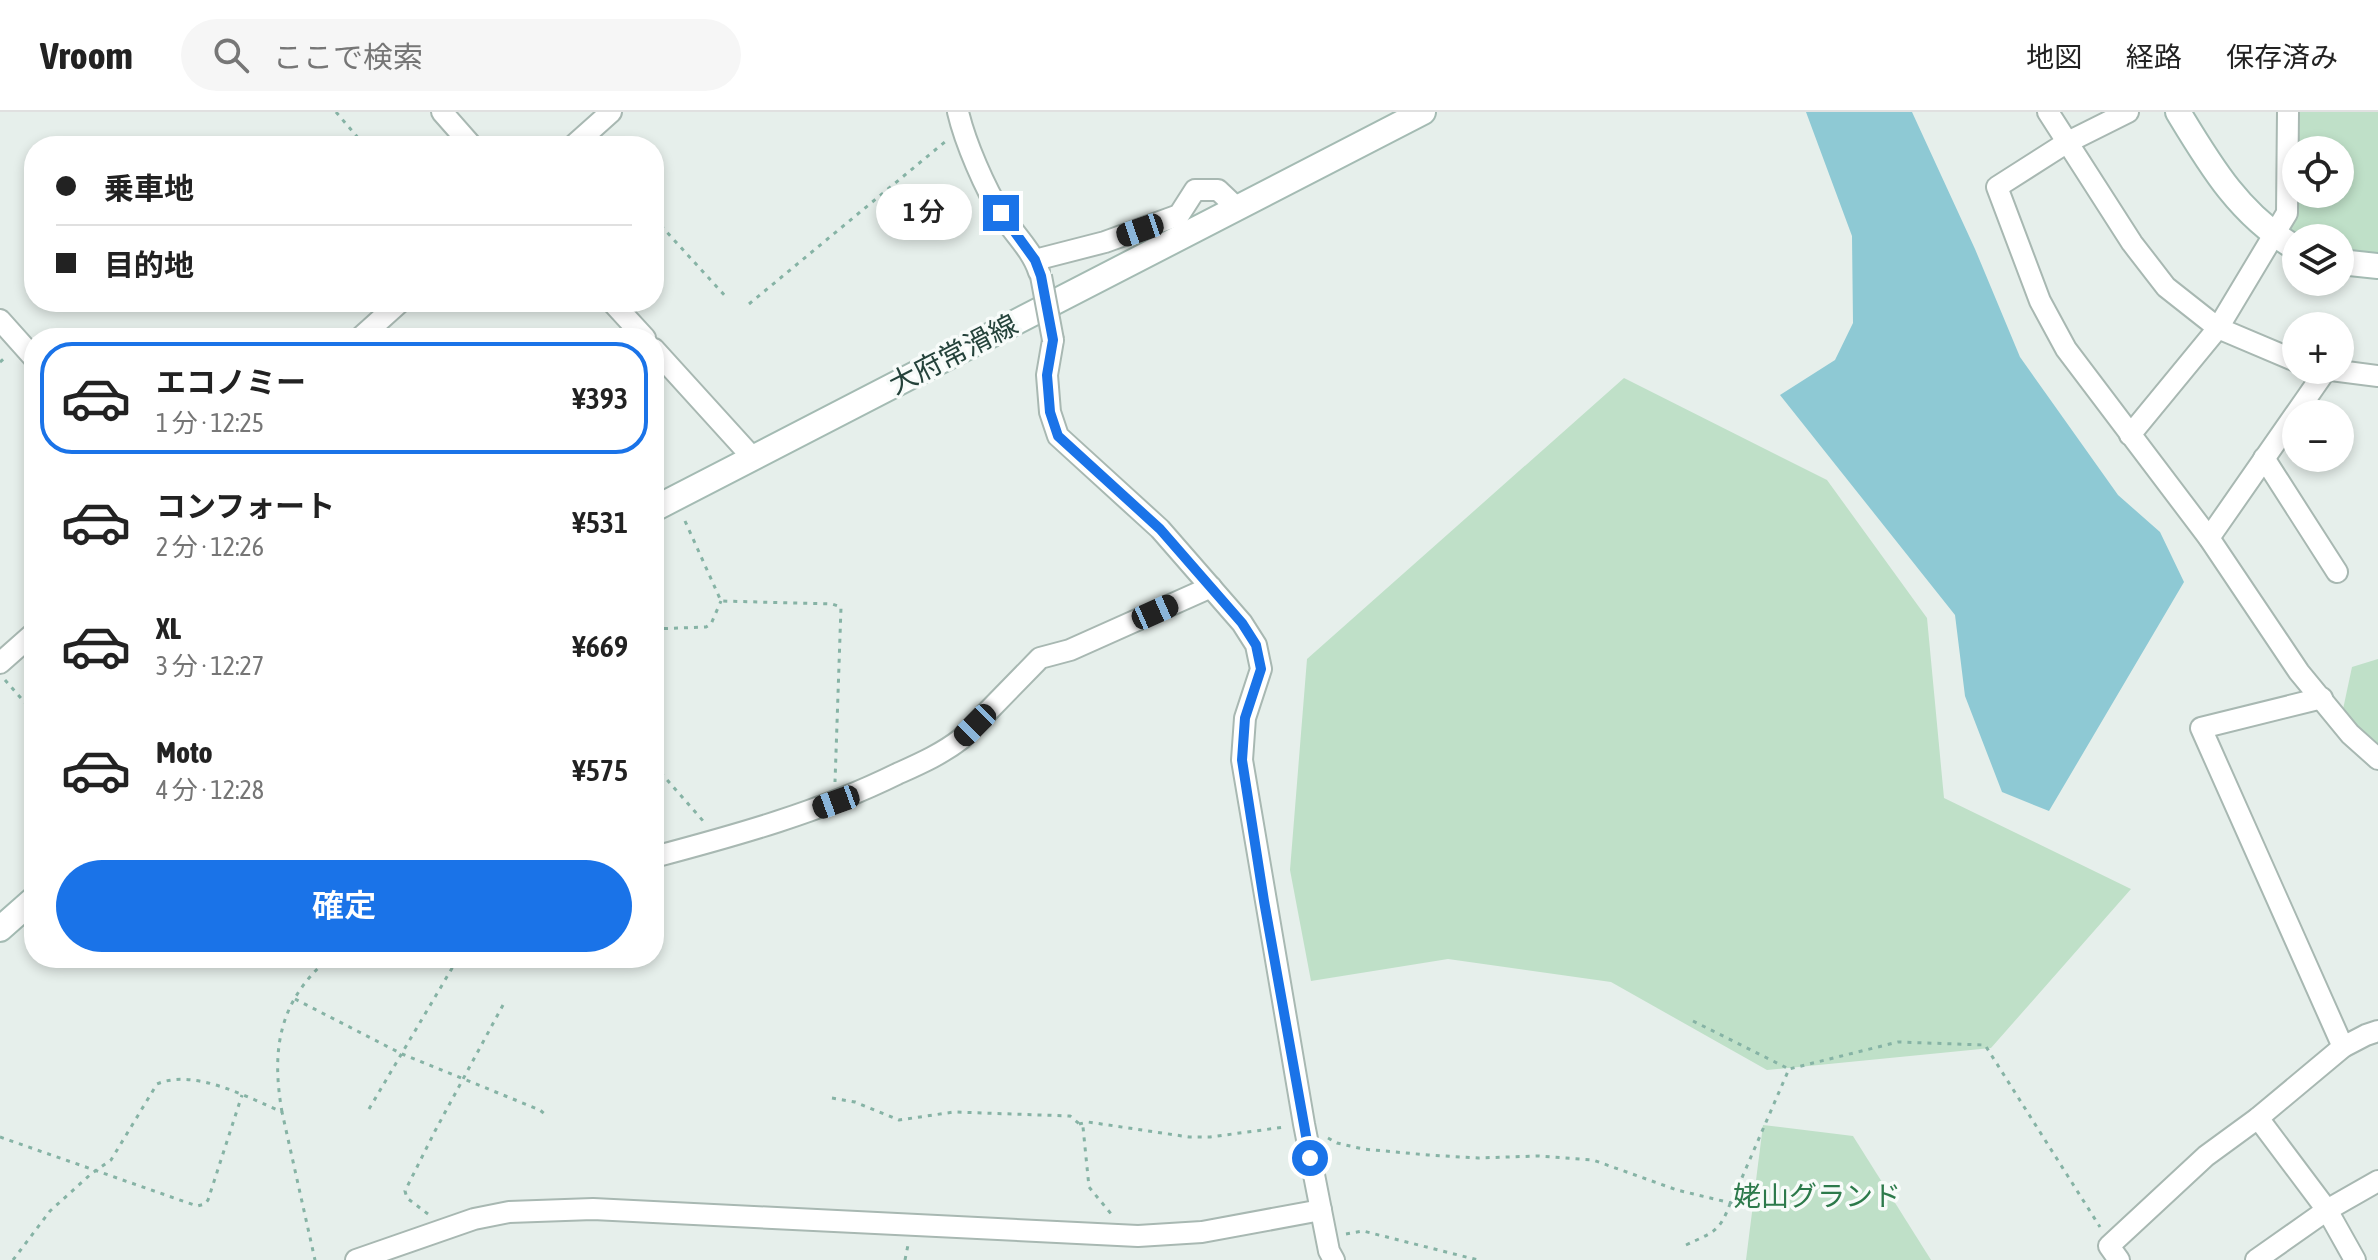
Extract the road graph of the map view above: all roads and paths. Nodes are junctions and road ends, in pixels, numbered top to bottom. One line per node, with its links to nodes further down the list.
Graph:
1 (336, 112): 10 (path)
2 (442, 112): 11 (street)
3 (611, 112): 12 (street)
4 (1423, 112): 14 (main road, 大府常滑線)
5 (2048, 112): 13 (street)
6 (2128, 112): 13 (street)
7 (2178, 112): 16 (main road)
8 (2288, 112): 16 (street)
9 (960, 122): 20 (street); 22 (path)
10 (356, 136)
11 (463, 136)
12 (584, 136)
13 (2066, 143): 28 (street); 35 (street)
14 (1237, 208): 20 (street); 36 (main road, 大府常滑線)
15 (664, 229): 21 (path)
16 (2273, 235): 17 (main road); 28 (street)
17 (2282, 240)
18 (2354, 263): 19 (main road)
19 (2378, 266)
20 (1038, 268): 42 (street, bridge)
21 (727, 298)
22 (749, 304)
23 (389, 312): 26 (street)
24 (621, 312): 27 (street)
25 (0, 320): 29 (street)
26 (371, 328)
27 (636, 328)
28 (2218, 328): 30 (street); 35 (street)
29 (24, 347)
30 (2282, 355)
31 (664, 360): 36 (street)
32 (2354, 373): 33 (street)
33 (2378, 376)
34 (2319, 384): 37 (street)
35 (2130, 435): 40 (street)
36 (753, 458): 38 (main road, 大府常滑線)
37 (2264, 458): 40 (street); 41 (street)
38 (664, 504)
39 (685, 521): 43 (path)
40 (2209, 538): 48 (street)
41 (2337, 572)
42 (1211, 587): 52 (street); 74 (street)
43 (721, 601): 44 (path); 52 (path)
44 (664, 629)
45 (24, 642): 46 (street)
46 (0, 663)
47 (0, 674): 49 (path)
48 (2322, 698): 50 (street); 63 (street)
49 (24, 702)
50 (2378, 759)
51 (664, 776): 53 (path)
52 (836, 802): 53 (street)
53 (713, 842): 54 (street)
54 (664, 854)
55 (24, 908): 56 (main road)
56 (0, 929)
57 (318, 968): 59 (path)
58 (452, 968): 64 (path)
59 (295, 999): 64 (path); 70 (path)
60 (503, 1005): 66 (path)
61 (1693, 1021): 65 (path)
62 (2378, 1031): 63 (street)
63 (2343, 1047): 72 (street)
64 (402, 1054): 66 (path); 69 (path)
65 (1789, 1069): 78 (path); 85 (path)
66 (463, 1077): 71 (path); 81 (path)
67 (242, 1095): 70 (path); 76 (path); 76 (path)
68 (832, 1098): 73 (path)
69 (369, 1109)
70 (282, 1112): 87 (path)
71 (548, 1117)
72 (2258, 1118): 80 (street); 85 (street)
73 (1079, 1124): 74 (path); 82 (path)
74 (1304, 1128): 78 (path); 79 (street)
75 (0, 1137): 76 (path)
76 (95, 1171): 86 (path)
77 (2378, 1181): 80 (street)
78 (1731, 1203): 84 (path)
79 (1321, 1210): 82 (street); 83 (street)
80 (2327, 1210): 91 (street); 92 (street)
81 (445, 1227): 82 (street); 88 (street)
82 (1122, 1235)
83 (1326, 1237): 89 (street); 90 (path)
84 (1686, 1245)
85 (2115, 1252)
86 (13, 1260)
87 (315, 1260)
88 (356, 1260)
89 (1334, 1260)
90 (1478, 1260)
91 (2256, 1260)
92 (2355, 1260)

